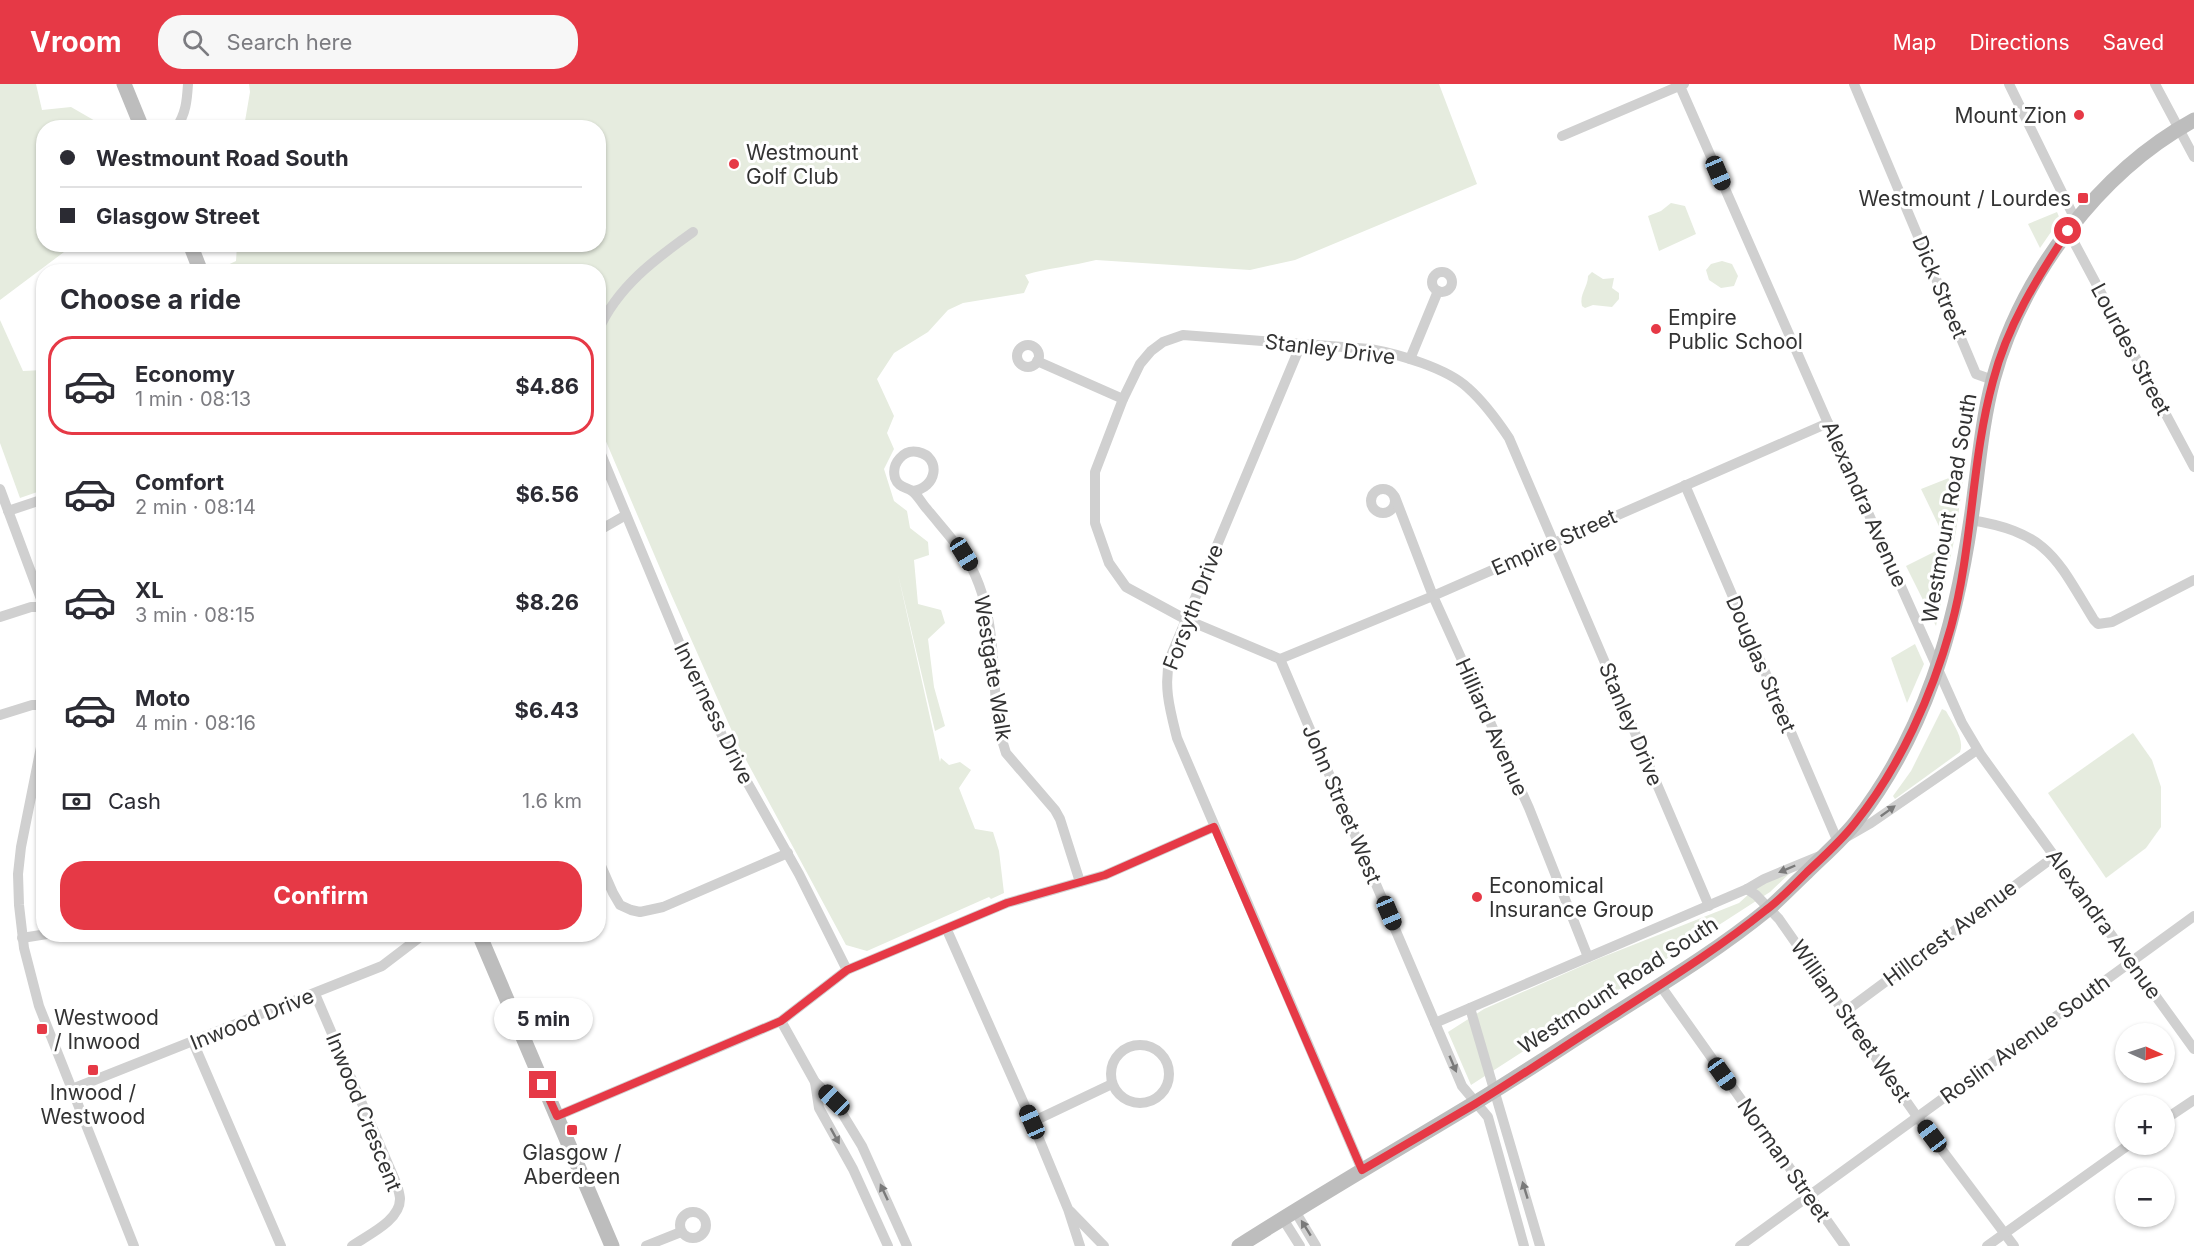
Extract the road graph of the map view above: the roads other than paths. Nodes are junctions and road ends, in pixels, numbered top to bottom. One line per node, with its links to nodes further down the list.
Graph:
1 (124, 84): 7 (main road)
2 (188, 84): 8 (street)
3 (1854, 84): 20 (street, Dick Street)
4 (2009, 84): 13 (street, Lourdes Street)
5 (2155, 84): 10 (street)
6 (1681, 85): 11 (street); 22 (street, Alexandra Avenue)
7 (139, 120)
8 (182, 120)
9 (2194, 120): 10 (main road, Westmount Road South)
10 (2180, 128): 12 (street); 13 (main road, Westmount Road South)
11 (1563, 136)
12 (2194, 157)
13 (2072, 226): 20 (main road, Westmount Road South); 24 (street, Lourdes Street)
14 (693, 232): 16 (street)
15 (1438, 291): 18 (street)
16 (606, 313)
17 (1301, 344): 18 (street, Stanley Drive); 21 (street, Stanley Drive); 40 (street, Forsyth Drive)
18 (1410, 359): 34 (street, Stanley Drive)
19 (1037, 361): 21 (street)
20 (1993, 380): 32 (main road, Westmount Road South)
21 (1123, 399): 40 (street, Stanley Drive)
22 (1828, 423): 25 (street, Empire Street); 42 (street, Alexandra Avenue)
23 (606, 466): 31 (street, Inverness Drive)
24 (2194, 467)
25 (1685, 485): 34 (street, Empire Street); 48 (street, Douglas Street)
26 (0, 489): 30 (street)
27 (912, 491): 52 (street, Westgate Walk)
28 (1395, 497): 37 (street, Hilliard Avenue)
29 (36, 502): 30 (street)
30 (8, 511): 36 (street)
31 (626, 515): 33 (street); 49 (street, Inverness Drive)
32 (1971, 520): 35 (street); 42 (main road, Westmount Road South)
33 (606, 526)
34 (1554, 542): 37 (street, Empire Street); 54 (street, Stanley Drive)
35 (2194, 580)
36 (36, 586)
37 (1433, 596): 41 (street, Empire Street); 62 (street, Hilliard Avenue)
38 (36, 607): 39 (street)
39 (0, 617)
40 (1185, 619): 41 (street, Stanley Drive); 47 (street, Forsyth Drive)
41 (1280, 659): 70 (street, John Street West)
42 (1938, 668): 45 (street, Alexandra Avenue); 48 (main road, Westmount Road South)
43 (36, 705): 44 (street)
44 (0, 714)
45 (1977, 750): 48 (street, Westmount Road South, one-way to 45); 50 (street, Alexandra Avenue)
46 (36, 778): 59 (street)
47 (1214, 827): 52 (street); 84 (street, Forsyth Drive)
48 (1833, 847): 53 (street, Westmount Road South, one-way to 53); 55 (main road, Westmount Road South)
49 (788, 853): 51 (street); 64 (street, Inverness Drive)
50 (2055, 856): 63 (street, Alexandra Avenue); 68 (street, Hillcrest Avenue)
51 (606, 877)
52 (1080, 882): 57 (street)
53 (1747, 889): 54 (street, Westmount Road South); 55 (street, William Street West)
54 (1709, 906): 62 (street, Westmount Road South)
55 (1769, 908): 65 (main road, Westmount Road South); 68 (street, William Street West)
56 (2194, 916): 63 (street, Roslin Avenue South)
57 (947, 930): 64 (street); 82 (street)
58 (36, 936): 59 (street)
59 (22, 938): 75 (street)
60 (414, 942): 66 (street, Inwood Drive)
61 (482, 942): 80 (main road)
62 (1588, 957): 67 (street, Westmount Road South)
63 (2131, 961): 72 (street, Alexandra Avenue); 81 (street, Roslin Avenue South)
64 (847, 970): 69 (street)
65 (1660, 985): 76 (main road, Westmount Road South); 85 (street, Norman Street)
66 (315, 994): 71 (street, Inwood Drive); 92 (street, Inwood Crescent)
67 (1470, 1008): 70 (street, Westmount Road South); 76 (street)
68 (1846, 1011): 81 (street, William Street West)
69 (781, 1021): 73 (street); 80 (street)
70 (1435, 1023): 78 (street, John Street West, one-way to 78)
71 (193, 1042): 75 (street, Inwood Drive); 91 (street)
72 (2194, 1049)
73 (815, 1082): 95 (street, one-way to 95); 96 (street, one-way to 73)
74 (1113, 1084): 74 (street); 82 (street)
75 (72, 1089): 90 (street)
76 (1495, 1091): 78 (main road, Westmount Road South); 103 (street, one-way to 76)
77 (2194, 1100): 79 (street)
78 (1475, 1103): 84 (main road, Westmount Road South); 102 (street, John Street West)
79 (2175, 1113)
80 (557, 1116): 93 (main road)
81 (1918, 1118): 85 (street, Roslin Avenue South); 89 (street, William Street West)
82 (1032, 1122): 86 (street)
83 (2115, 1155): 89 (street)
84 (1362, 1170): 87 (main road, Westmount Road South)
85 (1809, 1196): 104 (street, Roslin Avenue South); 105 (street, Norman Street)
86 (1068, 1209): 97 (street); 98 (street)
87 (1289, 1215): 99 (main road, Westmount Road South); 100 (street); 101 (street, one-way to 87)
88 (681, 1232): 94 (street)
89 (2005, 1233): 106 (street); 107 (street, William Street West)
90 (134, 1246)
91 (281, 1246)
92 (352, 1246)
93 (612, 1246)
94 (646, 1246)
95 (888, 1246)
96 (907, 1246)
97 (1080, 1246)
98 (1104, 1246)
99 (1239, 1246)
100 (1300, 1246)
101 (1316, 1246)
102 (1524, 1246)
103 (1540, 1246)
104 (1740, 1246)
105 (1845, 1246)
106 (1987, 1246)
107 (2014, 1246)

